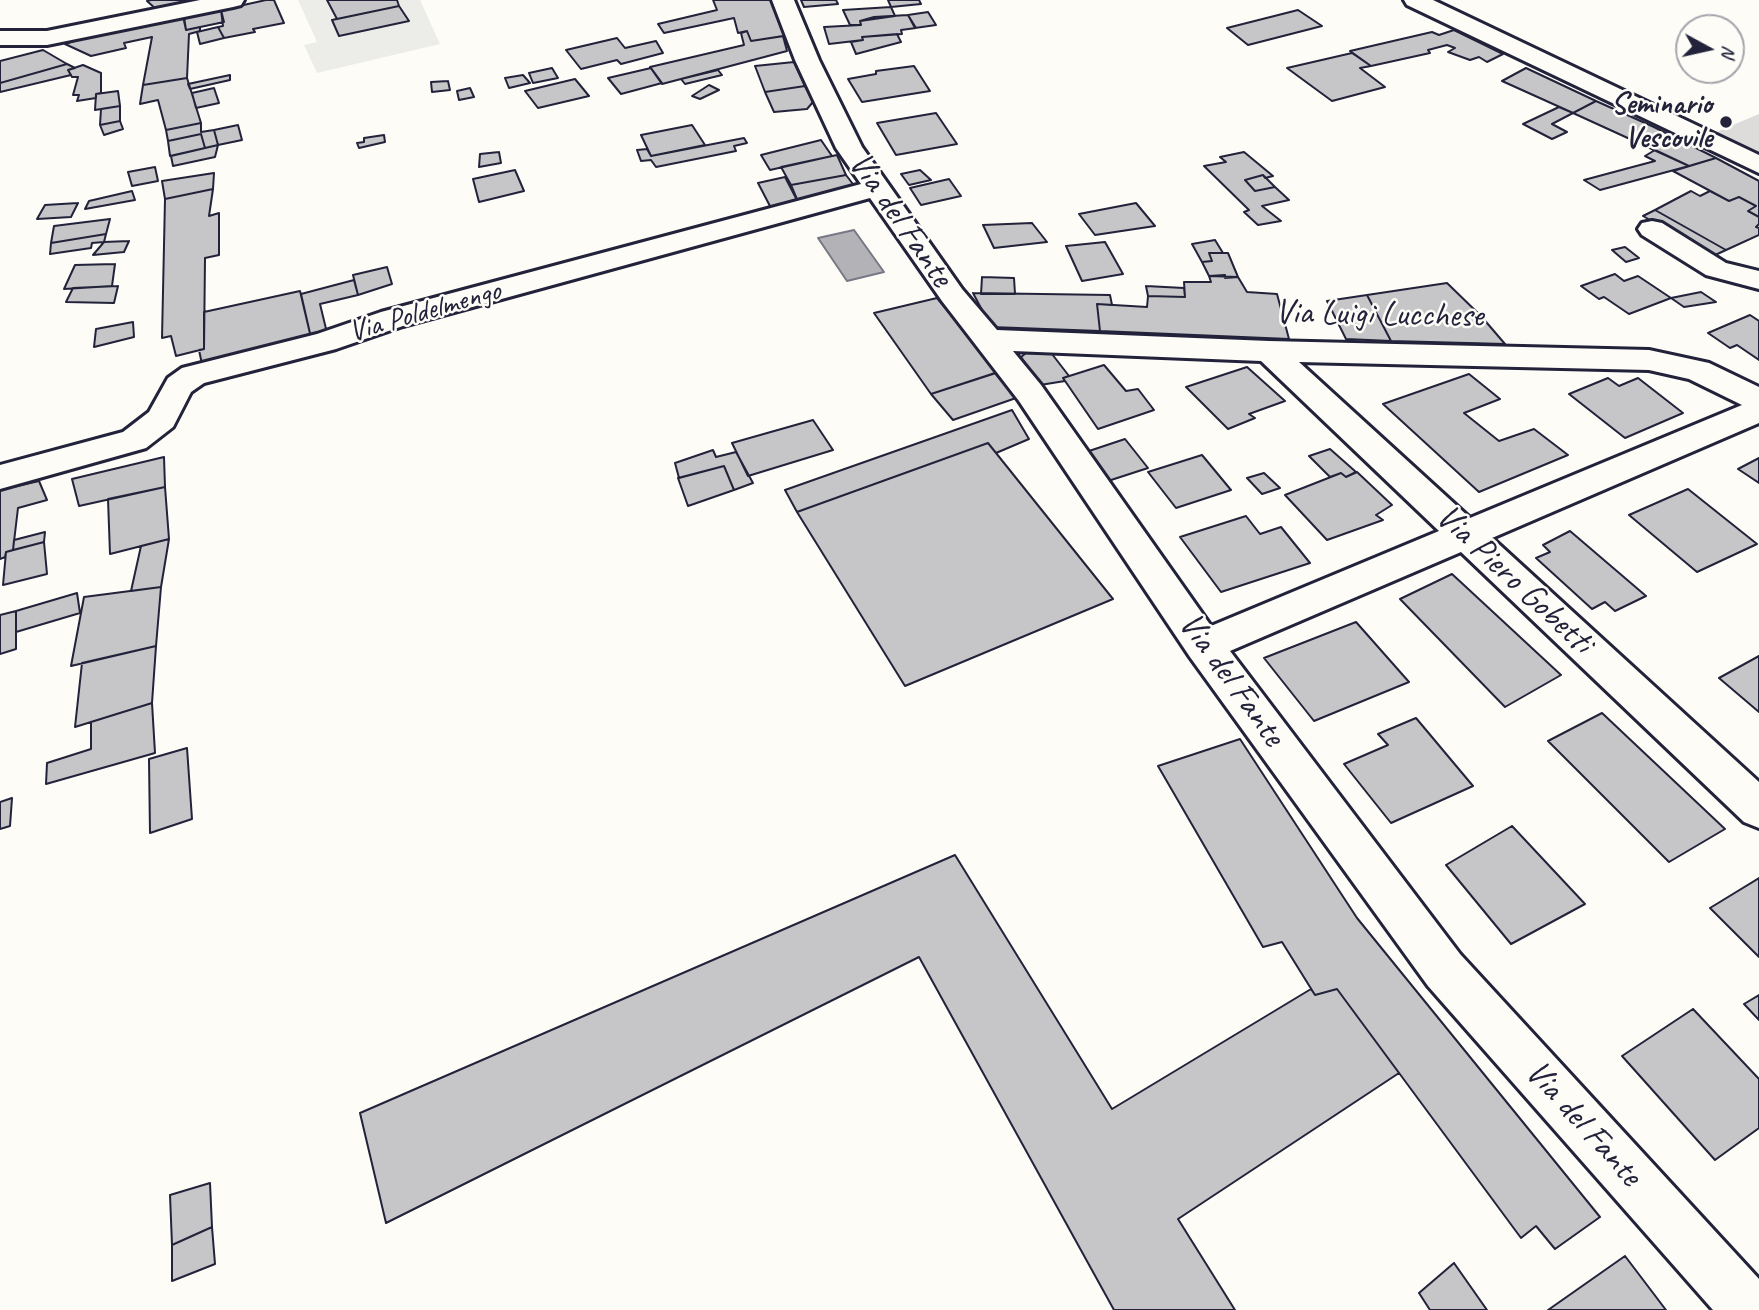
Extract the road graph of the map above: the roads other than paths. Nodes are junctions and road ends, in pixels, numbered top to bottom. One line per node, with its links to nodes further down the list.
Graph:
1 (233, 0): 5 (street)
2 (783, 0): 8 (street, Via del Fante)
3 (1415, 0): 7 (street)
4 (0, 38): 5 (street)
5 (47, 38): 6 (street)
6 (0, 53)
7 (1759, 165)
8 (877, 188): 11 (street, Via del Fante); 15 (street, Via Poldelmengo)
9 (1652, 229): 10 (street)
10 (1759, 280)
11 (988, 340): 12 (street, Via Luigi Lucchese); 17 (street, Via del Fante)
12 (1269, 351): 13 (street, Via Luigi Lucchese); 16 (street, Via Piero Gobetti)
13 (1759, 400)
14 (1759, 410): 16 (street)
15 (0, 477)
16 (1466, 535): 17 (street); 18 (street, Via Piero Gobetti)
17 (1204, 646): 19 (street, Via del Fante)
18 (1759, 809)
19 (1750, 1310)

